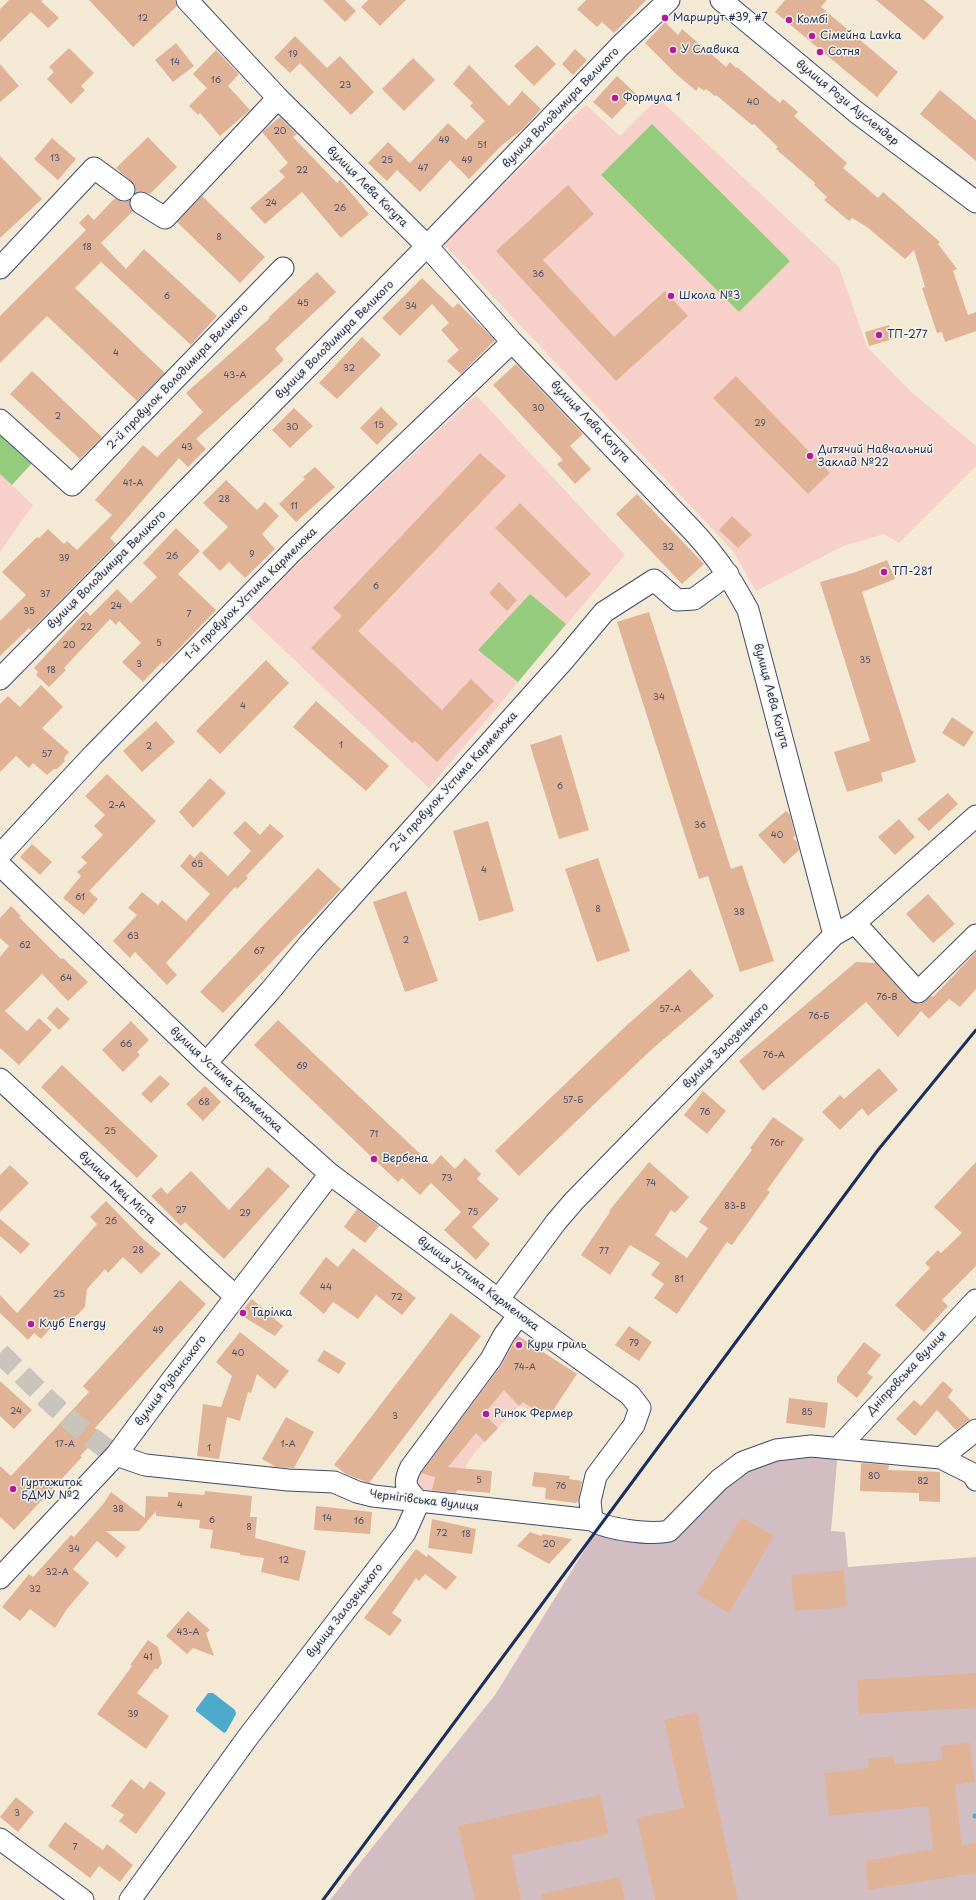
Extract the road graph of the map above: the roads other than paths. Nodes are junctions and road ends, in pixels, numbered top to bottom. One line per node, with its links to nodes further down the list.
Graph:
1 (187, 0): 4 (street, вулиця Лева Когута)
2 (669, 0): 8 (street, вулиця Володимира Великого)
3 (721, 0): 6 (street, вулиця Рози Ауслендер)
4 (278, 98): 7 (street); 8 (street, вулиця Лева Когута)
5 (124, 190): 9 (street)
6 (976, 202)
7 (141, 203)
8 (427, 246): 11 (street, вулиця Лева Когута); 14 (street, вулиця Володимира Великого)
9 (0, 268)
10 (283, 268): 12 (street, 2-й провулок Володимира Великого)
11 (512, 342): 13 (street, вулиця Лева Когута); 16 (street, 1-й провулок Устима Кармелюка)
12 (0, 420)
13 (728, 574): 19 (street, вулиця Лева Когута); 21 (street, 2-й провулок Устима Кармелюка)
14 (0, 679)
15 (976, 816): 18 (street, вулиця Залозецького)
16 (0, 855)
17 (0, 865): 21 (street, вулиця Устима Кармелюка)
18 (855, 923): 19 (street, вулиця Залозецького); 20 (street)
19 (834, 935): 25 (street, вулиця Залозецького)
20 (976, 935)
21 (206, 1063): 23 (street, вулиця Устима Кармелюка)
22 (0, 1079): 24 (street, вулиця Мец Міста)
23 (330, 1174): 24 (street, вулиця Руданського); 25 (street, вулиця Устима Кармелюка)
24 (235, 1296): 30 (street, вулиця Руданського)
25 (498, 1300): 27 (street, вулиця Устима Кармелюка)
26 (976, 1300): 29 (street, Дніпровська вулиця)
27 (519, 1315): 33 (street); 34 (street, вулиця Устима Кармелюка)
28 (976, 1430): 31 (street)
29 (839, 1447): 31 (street); 34 (street)
30 (116, 1455): 33 (street, Чернігівська вулиця); 35 (street, вулиця Руданського)
31 (941, 1458): 32 (street)
32 (976, 1480)
33 (419, 1502): 34 (street, Чернігівська вулиця); 38 (street, вулиця Залозецького)
34 (592, 1520)
35 (3, 1568)
36 (0, 1839): 37 (street)
37 (83, 1900)
38 (130, 1900)

